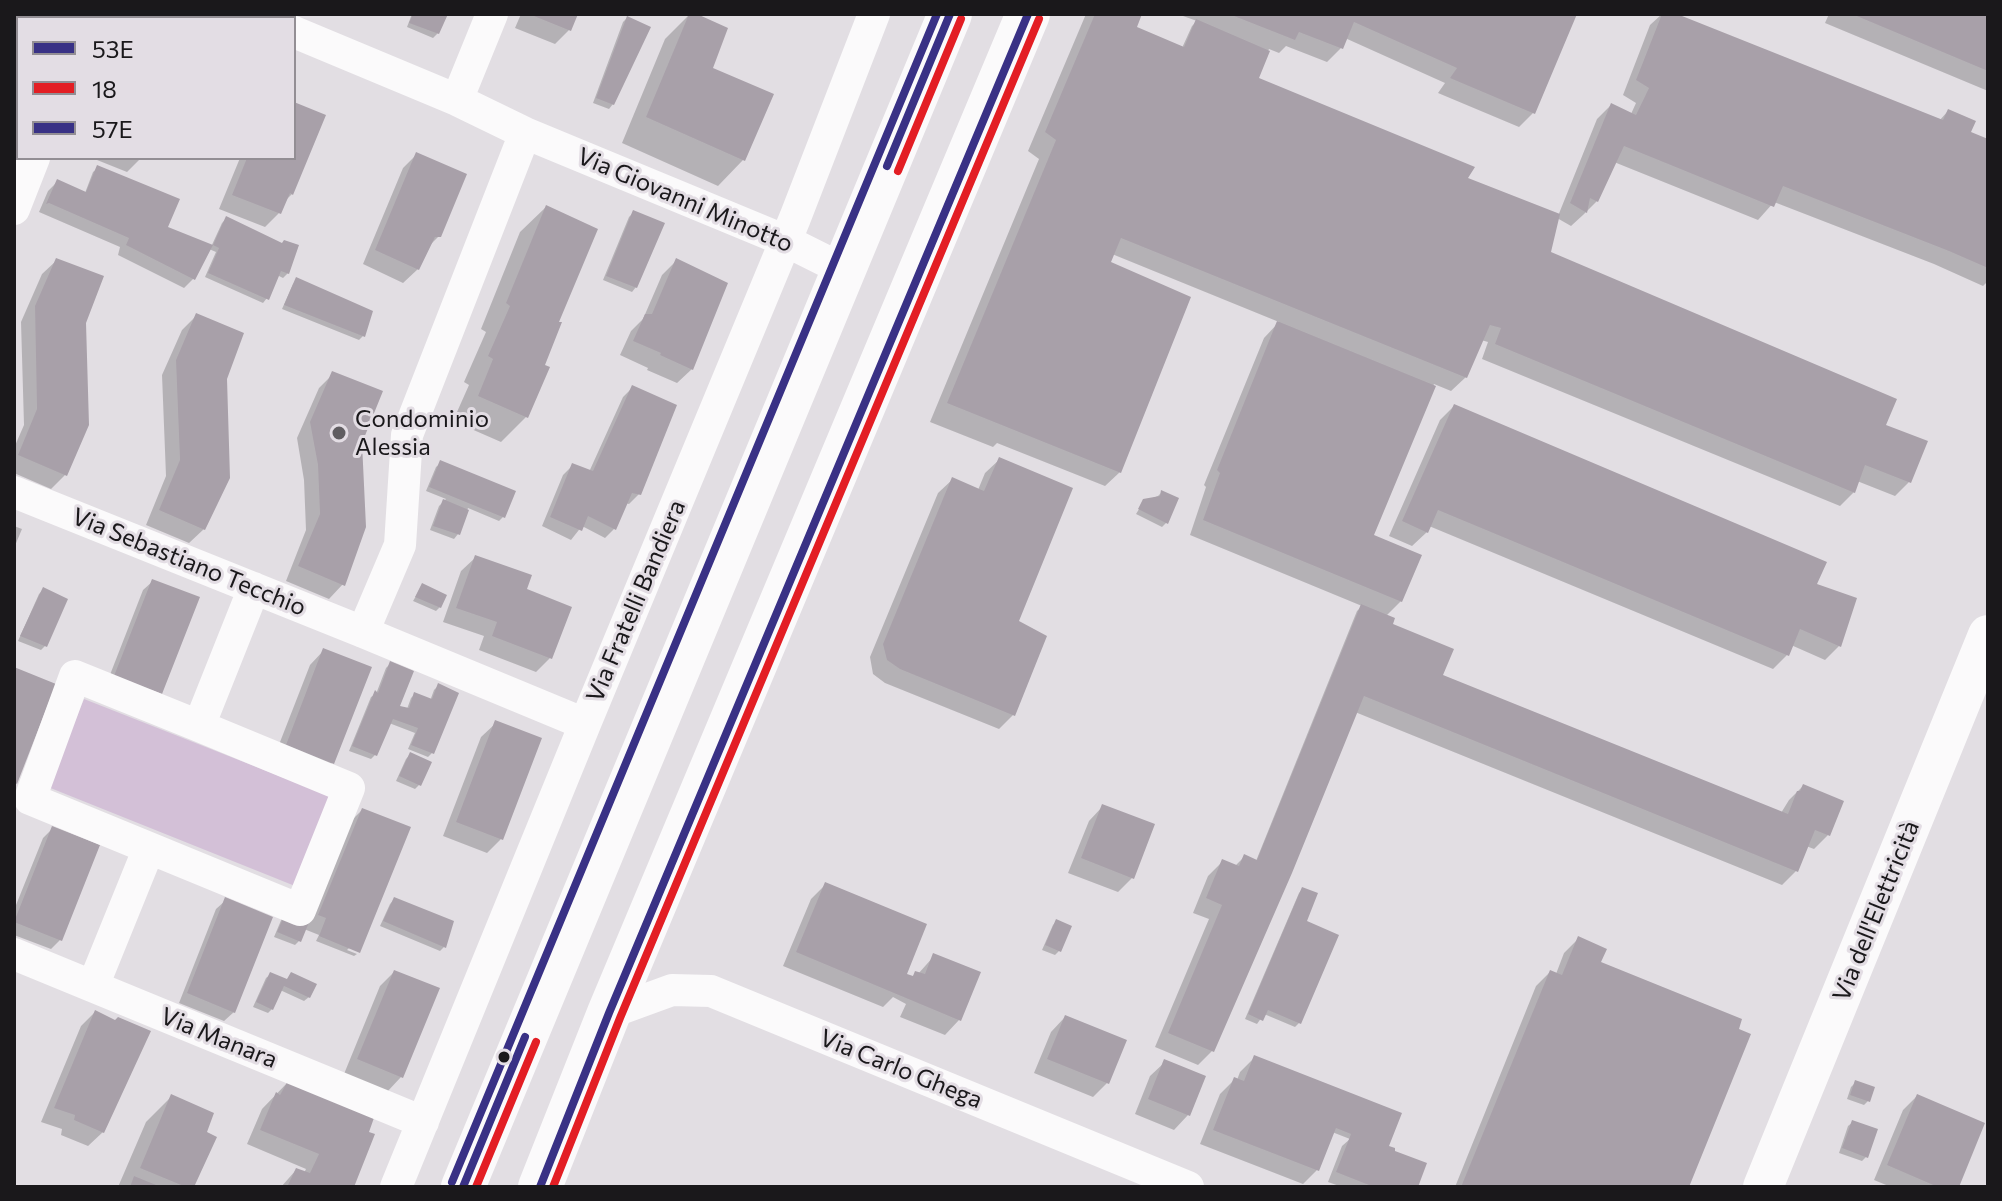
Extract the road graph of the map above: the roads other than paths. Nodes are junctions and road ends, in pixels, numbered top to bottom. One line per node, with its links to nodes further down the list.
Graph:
1 (492, 14): 6 (street)
2 (874, 14): 10 (street, Via Fratelli Bandiera)
3 (950, 14): 11 (main road)
4 (1028, 14): 21 (main road)
5 (296, 33): 6 (street, Via Giovanni Minotto)
6 (457, 100): 7 (street, Via Giovanni Minotto)
7 (525, 133): 10 (street, Via Giovanni Minotto); 14 (street)
8 (33, 160): 9 (street)
9 (14, 209)
10 (786, 241): 11 (street, Via Giovanni Minotto); 16 (street, Via Fratelli Bandiera)
11 (844, 270): 24 (main road)
12 (14, 492): 13 (street, Via Sebastiano Tecchio)
13 (254, 588): 14 (street, Via Sebastiano Tecchio); 17 (street)
14 (363, 632): 16 (street, Via Sebastiano Tecchio)
15 (1988, 635): 27 (street, Via dell'Elettricità)
16 (585, 724): 22 (street, Via Fratelli Bandiera)
17 (199, 726): 18 (street); 18 (street)
18 (149, 848): 20 (street)
19 (14, 954): 20 (street, Via Manara)
20 (93, 986): 22 (street, Via Manara)
21 (609, 1013): 25 (main road); 26 (street, Via Carlo Ghega)
22 (423, 1122): 23 (street, Via Fratelli Bandiera)
23 (396, 1187)
24 (463, 1187)
25 (540, 1187)
26 (1188, 1187)
27 (1763, 1187)

